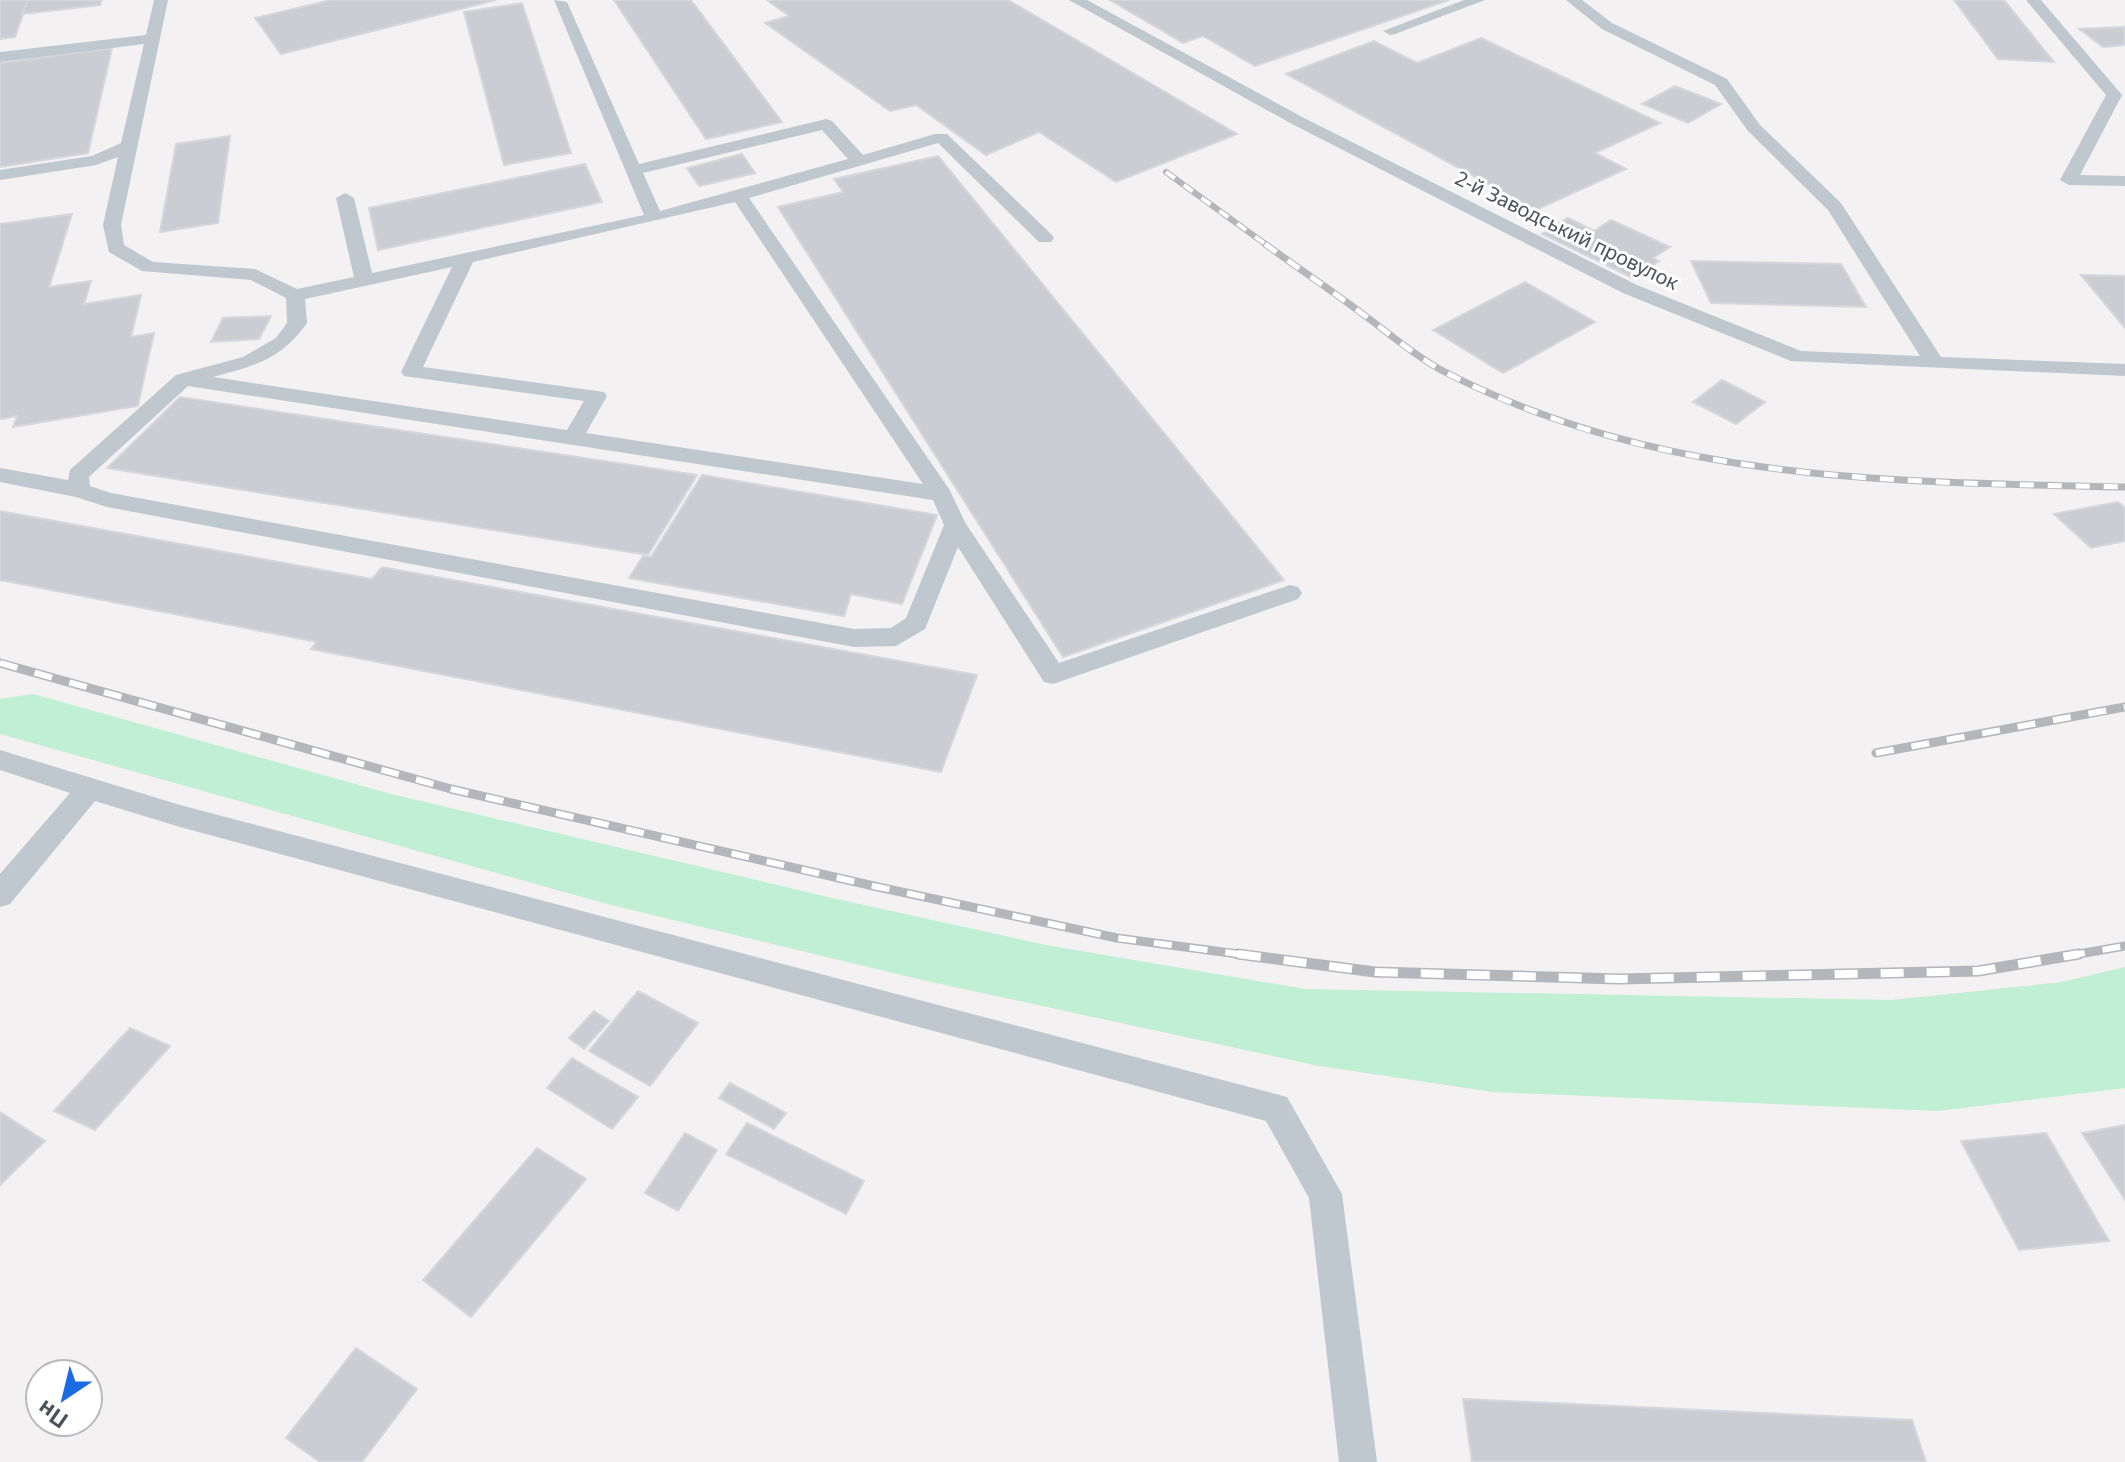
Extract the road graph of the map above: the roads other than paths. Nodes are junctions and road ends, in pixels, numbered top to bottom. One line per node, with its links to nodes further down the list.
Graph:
1 (161, 0): 8 (lane)
2 (1076, 0): 22 (lane, 2-й Заводський провулок)
3 (1478, 0): 7 (lane)
4 (1573, 0): 22 (lane)
5 (2033, 0): 14 (lane)
6 (560, 2): 12 (lane)
7 (1390, 31)
8 (150, 39): 9 (lane); 10 (lane)
9 (0, 57)
10 (127, 147): 13 (lane); 21 (lane)
11 (860, 162): 12 (lane); 15 (lane); 18 (lane)
12 (633, 170): 17 (lane)
13 (0, 175)
14 (2125, 181)
15 (739, 196): 17 (lane); 28 (lane)
16 (345, 198): 20 (lane)
17 (654, 218): 19 (lane)
18 (1045, 238)
19 (465, 259): 20 (lane); 25 (lane)
20 (364, 280): 21 (lane)
21 (295, 295): 24 (lane)
22 (1935, 363): 23 (lane, 2-й Заводський провулок)
23 (2125, 370)
24 (183, 379): 25 (lane); 27 (lane)
25 (573, 438): 28 (lane)
26 (0, 475): 27 (lane)
27 (80, 490): 29 (lane)
28 (941, 494): 29 (lane)
29 (955, 525): 30 (lane)
30 (1290, 593)
31 (0, 760): 32 (lane)
32 (90, 788): 33 (lane); 34 (lane)
33 (0, 895)
34 (1358, 1462)

